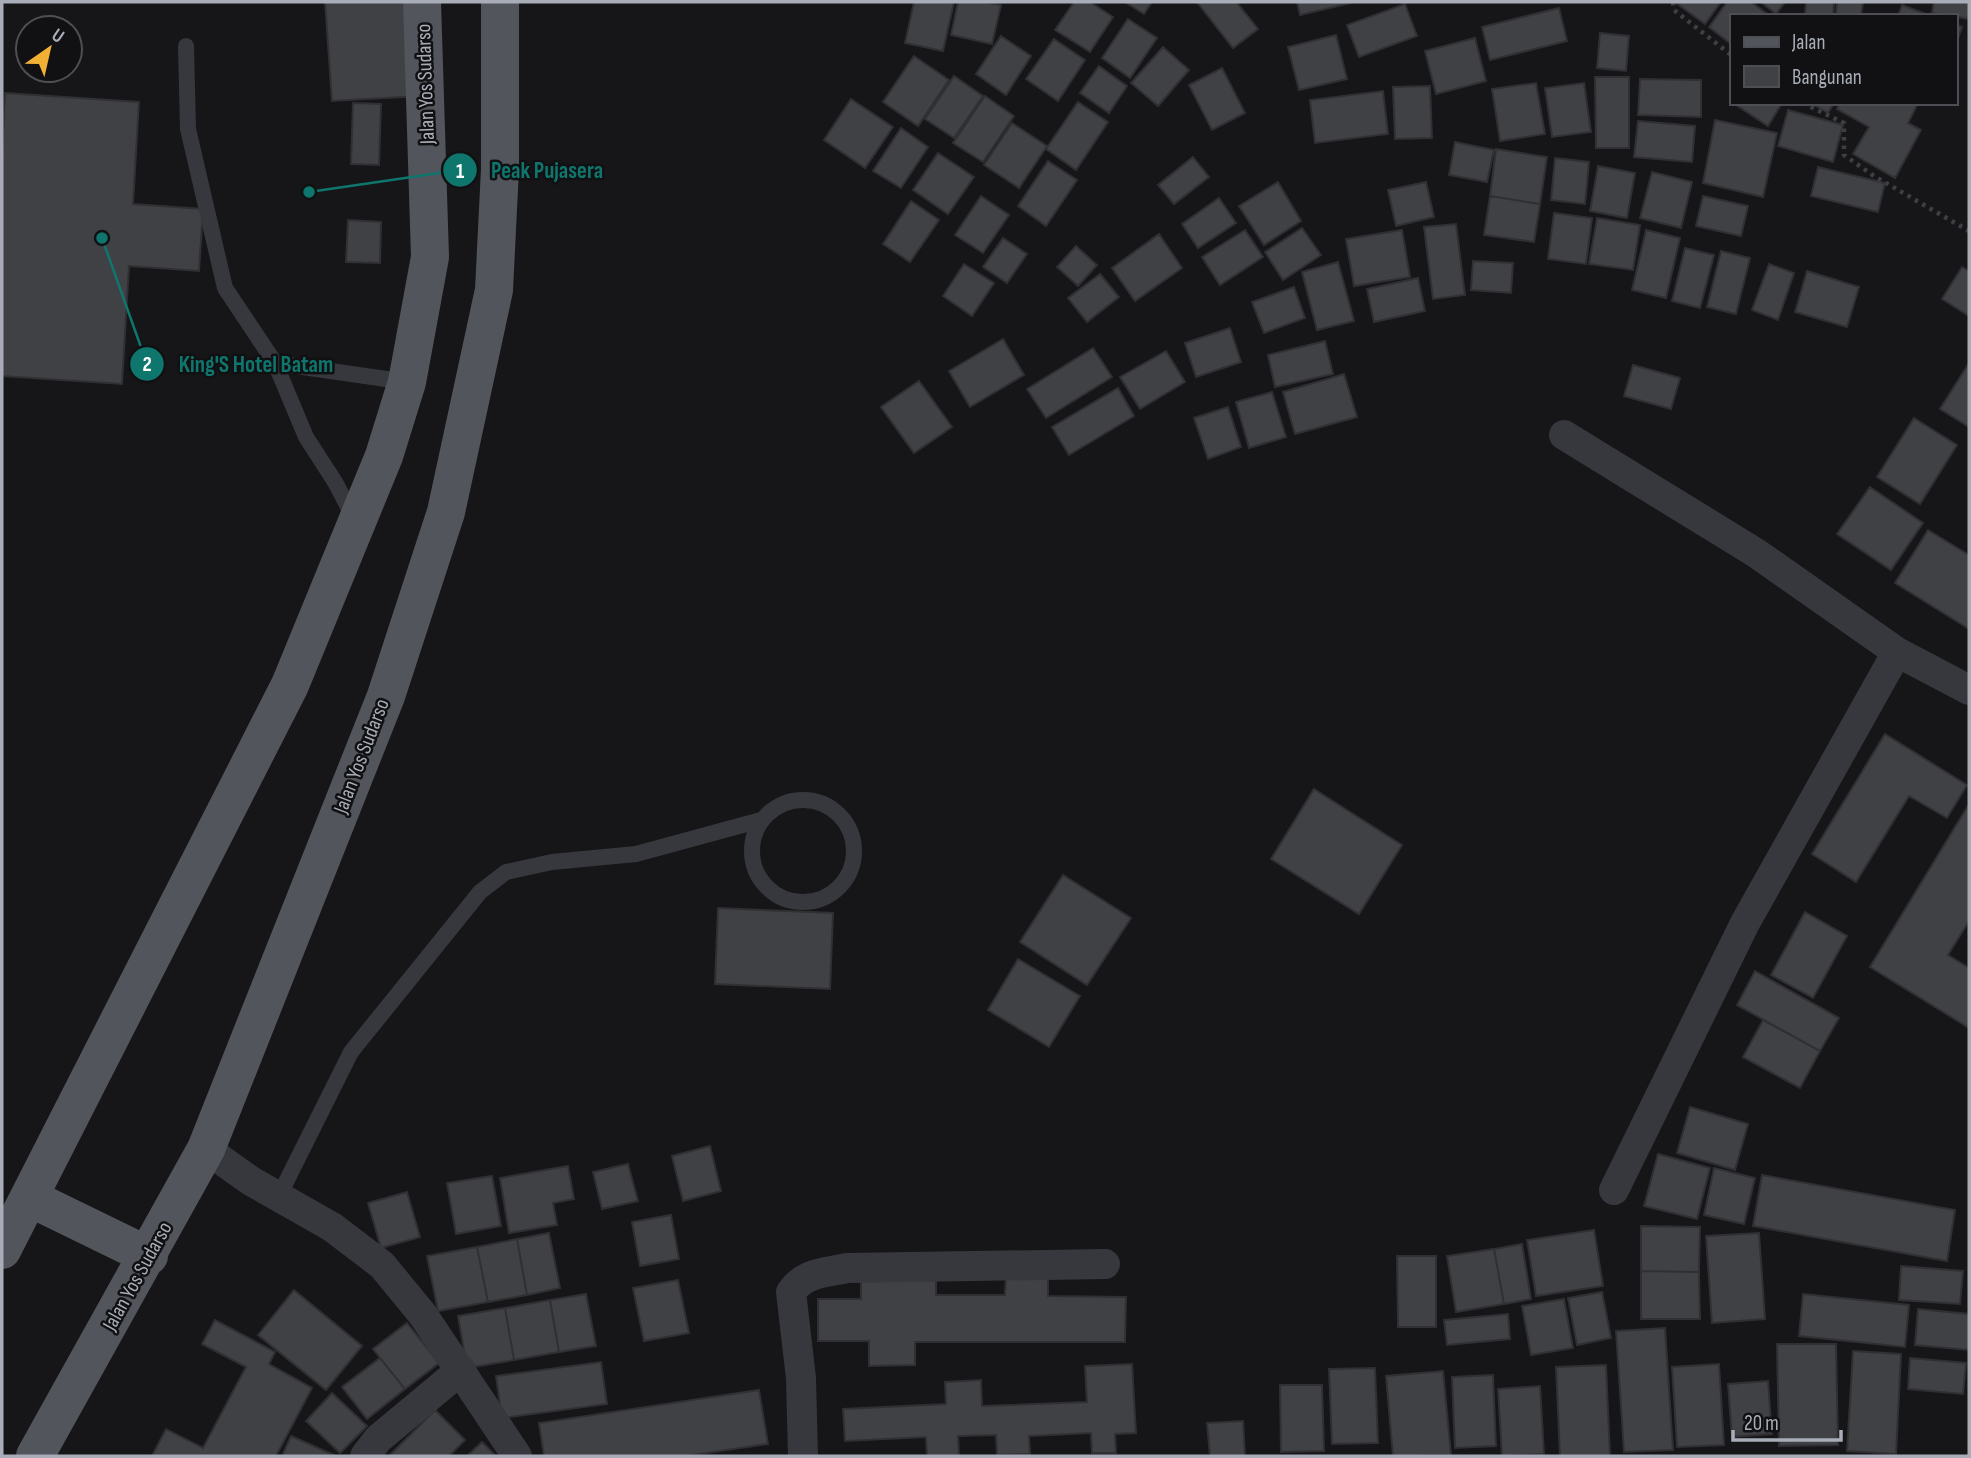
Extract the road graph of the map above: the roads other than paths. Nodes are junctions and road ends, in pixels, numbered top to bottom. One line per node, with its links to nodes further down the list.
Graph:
1 (422, 2): 5 (main road, Jalan Yos Sudarso)
2 (500, 2): 11 (main road, Jalan Yos Sudarso)
3 (186, 46): 4 (lane)
4 (275, 363): 5 (lane); 7 (lane)
5 (407, 382): 7 (main road, Jalan Yos Sudarso)
6 (1564, 435): 8 (street)
7 (357, 523): 13 (main road, Jalan Yos Sudarso)
8 (1897, 652): 9 (street); 12 (street)
9 (1969, 690)
10 (761, 820): 10 (lane); 14 (lane)
11 (206, 1149): 14 (street); 16 (main road, Jalan Yos Sudarso)
12 (1614, 1190)
13 (30, 1198): 15 (main road, Jalan Yos Sudarso); 16 (main road)
14 (278, 1198): 18 (street)
15 (2, 1250)
16 (149, 1256): 19 (main road, Jalan Yos Sudarso)
17 (1105, 1264): 22 (street)
18 (461, 1370): 20 (street); 21 (street)
19 (35, 1456)
20 (365, 1456)
21 (517, 1456)
22 (803, 1456)

